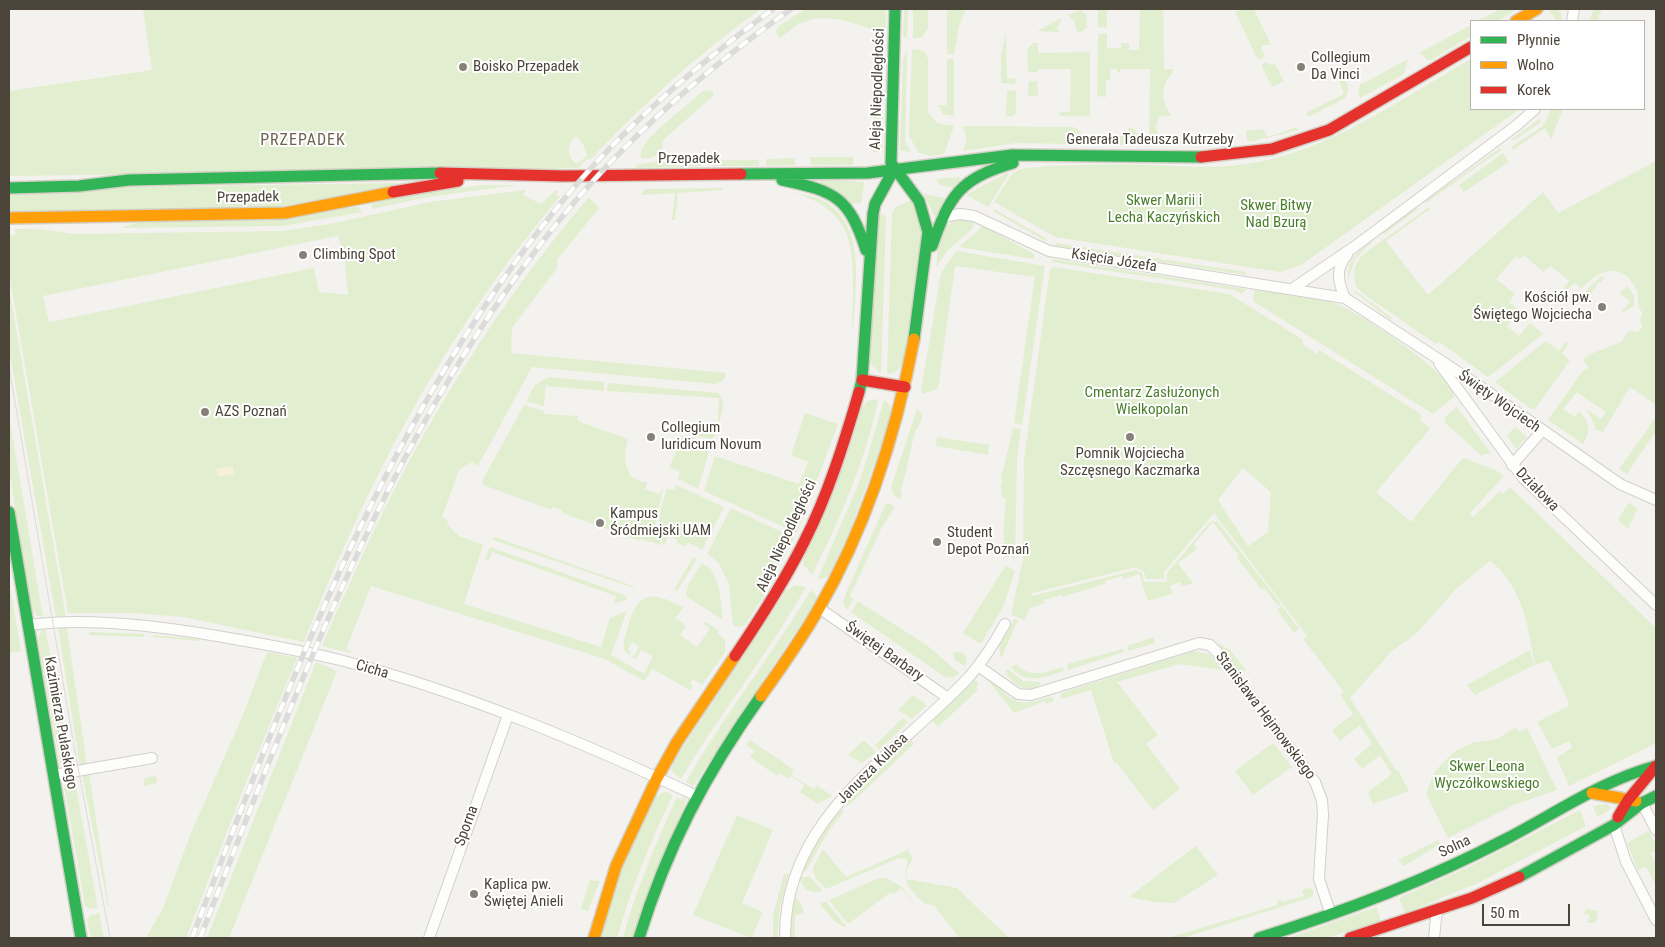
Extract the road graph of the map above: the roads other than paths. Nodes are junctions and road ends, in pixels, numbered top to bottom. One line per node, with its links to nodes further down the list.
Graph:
1 (895, 9): 7 (street, Aleja Niepodległości)
2 (1537, 9): 3 (street)
3 (1518, 20)
4 (1470, 48): 6 (street, Generała Tadeusza Kutrzeby)
5 (1534, 110): 13 (street)
6 (1038, 157): 7 (street, Generała Tadeusza Kutrzeby); 11 (street, Aleja Niepodległości)
7 (893, 171): 8 (street, Przepadek); 14 (street, Aleja Niepodległości); 15 (street, Aleja Niepodległości)
8 (746, 174): 9 (street, Przepadek); 14 (street)
9 (484, 175): 10 (street, Przepadek); 12 (street, Przepadek)
10 (9, 188)
11 (942, 217): 15 (street, Aleja Niepodległości); 16 (street, Księcia Józefa)
12 (9, 218)
13 (1354, 247): 16 (street); 17 (street)
14 (868, 259): 19 (street, Aleja Niepodległości)
15 (925, 266): 20 (street, Aleja Niepodległości)
16 (1292, 289): 17 (street, Księcia Józefa)
17 (1345, 298): 18 (street, Święty Wojciech)
18 (1436, 358): 21 (street, Święty Wojciech); 22 (street, Działowa)
19 (862, 380): 20 (street); 35 (street, Aleja Niepodległości)
20 (905, 387): 26 (street, Aleja Niepodległości)
21 (1542, 431): 22 (street); 23 (street, Święty Wojciech)
22 (1512, 465): 25 (street, Działowa)
23 (1656, 500)
24 (9, 512): 27 (street, Kazimierza Pułaskiego)
25 (1656, 605)
26 (819, 608): 30 (street, Świętej Barbary); 37 (street, Aleja Niepodległości)
27 (29, 624): 31 (street, Cicha); 34 (street, Kazimierza Pułaskiego)
28 (1005, 624): 29 (street, Janusza Kulasa)
29 (978, 666): 30 (street, Janusza Kulasa); 44 (street, Stanisława Hejmowskiego)
30 (948, 698): 50 (street, Janusza Kulasa)
31 (508, 715): 35 (street, Cicha); 47 (street, Sporna)
32 (152, 758): 34 (street)
33 (1656, 766): 36 (street, Solna); 39 (street)
34 (54, 775): 46 (street, Kazimierza Pułaskiego)
35 (658, 776): 37 (street, Cicha); 48 (street, Aleja Niepodległości)
36 (1592, 793): 39 (street); 44 (street, Solna)
37 (697, 796): 49 (street, Aleja Niepodległości)
38 (1656, 796): 40 (street)
39 (1628, 800): 40 (street); 41 (street)
40 (1642, 803): 41 (street); 42 (street)
41 (1614, 825): 43 (street); 45 (street)
42 (1656, 830)
43 (1437, 909): 52 (street); 53 (street)
44 (1330, 915): 51 (street, Solna)
45 (1656, 920)
46 (81, 938)
47 (428, 938)
48 (594, 938)
49 (639, 938)
50 (784, 938)
51 (1259, 938)
52 (1350, 938)
53 (1434, 938)

